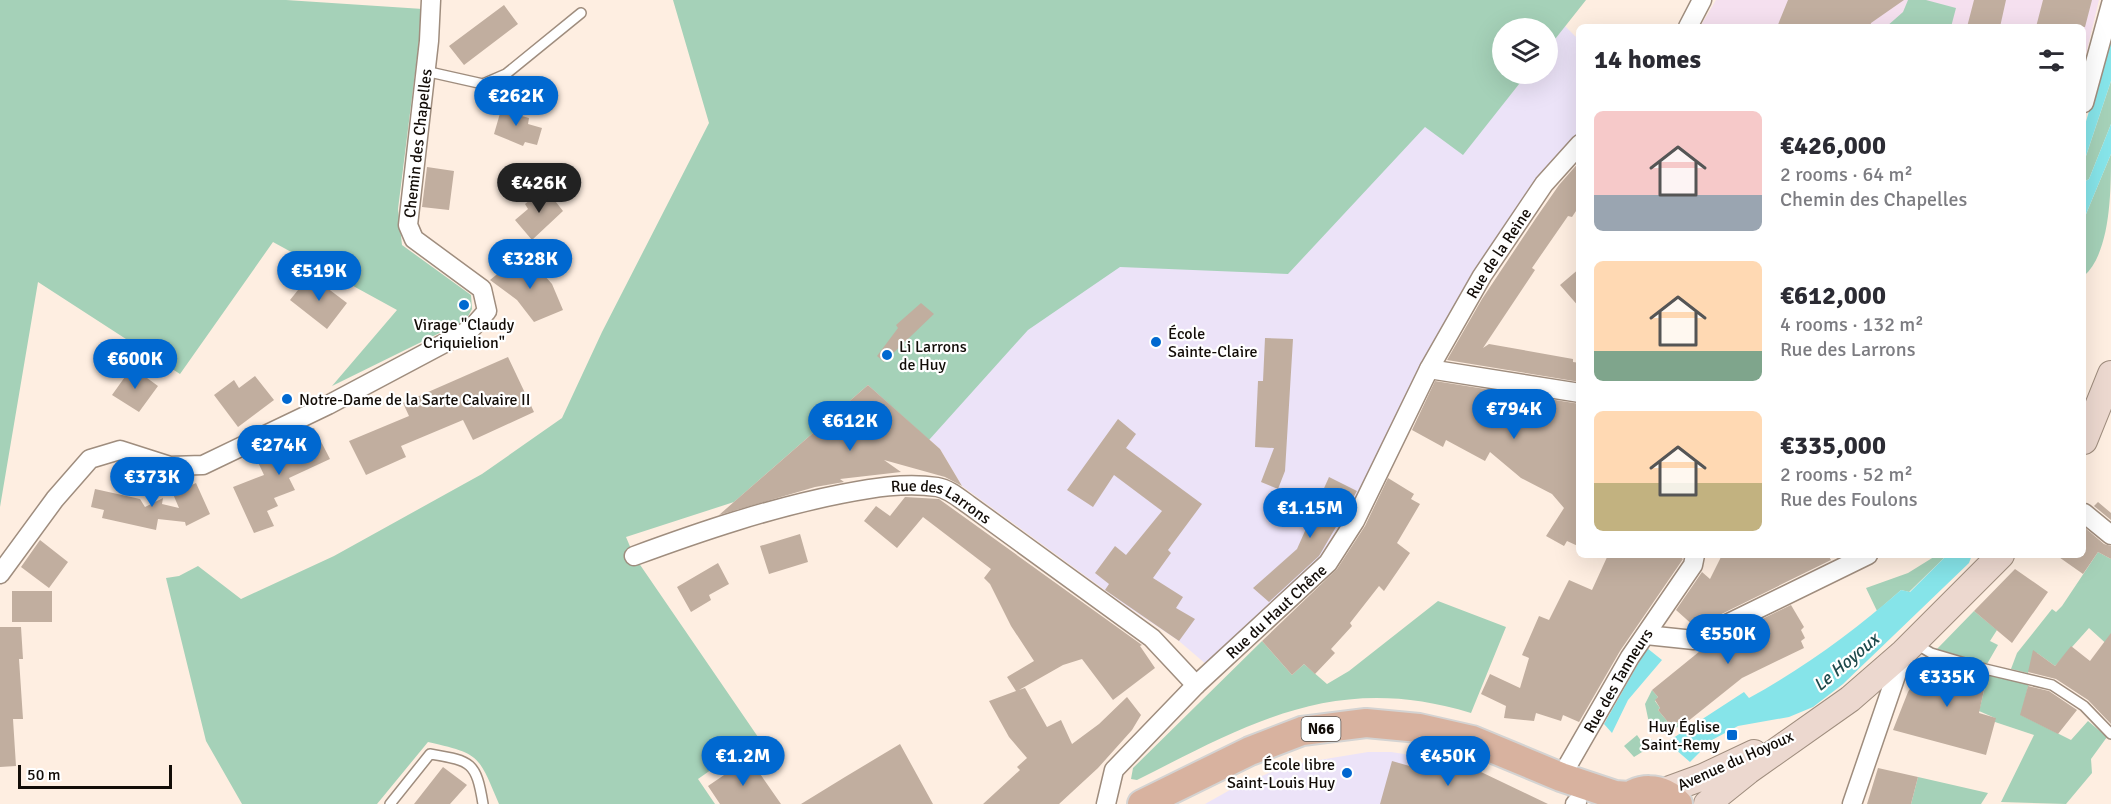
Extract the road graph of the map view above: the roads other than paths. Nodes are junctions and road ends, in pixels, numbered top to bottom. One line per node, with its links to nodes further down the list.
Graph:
1 (431, 0): 6 (street, Chemin des Chapelles)
2 (1702, 0): 5 (street)
3 (2111, 4): 7 (street)
4 (581, 13): 6 (lane)
5 (1690, 24)
6 (425, 71): 19 (street, Chemin des Chapelles)
7 (2086, 96)
8 (1576, 148): 9 (street, Rue de la Reine)
9 (1429, 369): 11 (street); 22 (street, Rue du Haut Chêne)
10 (2111, 374): 12 (main road)
11 (1576, 392)
12 (2086, 436)
13 (2086, 515): 14 (street)
14 (2111, 535)
15 (634, 556): 22 (street, Rue des Larrons)
16 (1694, 558): 20 (street, Rue des Tanneurs)
17 (1862, 558): 20 (street)
18 (1998, 558): 21 (main road, Avenue du Hoyoux)
19 (0, 574)
20 (1646, 635): 25 (street, Rue des Tanneurs)
21 (1908, 648): 23 (main road, Avenue du Hoyoux); 24 (lane); 34 (street)
22 (1196, 685): 31 (street, Rue du Haut Chêne)
23 (1809, 728): 26 (main road, Avenue du Hoyoux); 33 (main road, Avenue du Hoyoux)
24 (2111, 734)
25 (1561, 777): 27 (main road, N66); 28 (main road); 32 (main road, N66)
26 (1670, 798): 27 (main road)
27 (1625, 800)
28 (1578, 803)
29 (390, 804): 30 (lane)
30 (483, 804)
31 (1106, 804)
32 (1142, 804)
33 (1707, 804)
34 (1852, 804)

